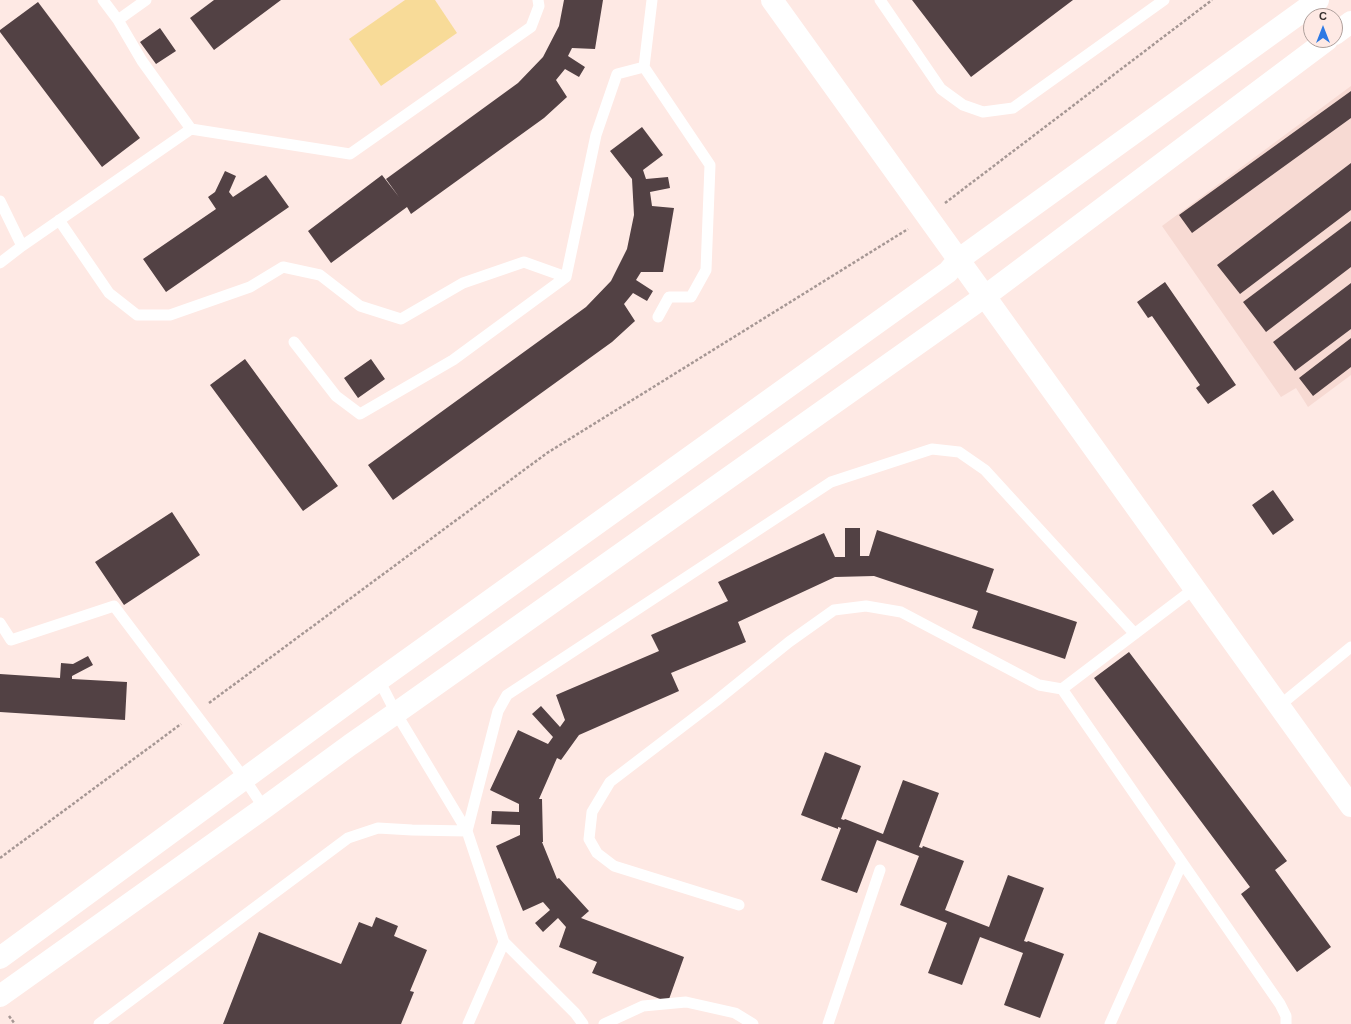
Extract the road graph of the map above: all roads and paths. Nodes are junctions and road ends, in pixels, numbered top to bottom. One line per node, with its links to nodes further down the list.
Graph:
1 (103, 0): 10 (lane)
2 (146, 0): 10 (lane)
3 (538, 0): 13 (lane)
4 (652, 0): 12 (lane)
5 (772, 0): 15 (main road)
6 (880, 0): 7 (lane)
7 (1164, 0)
8 (1212, 0): 15 (path)
9 (1318, 0): 18 (main road)
10 (118, 20): 13 (lane)
11 (1316, 48): 21 (main road)
12 (644, 67): 20 (lane); 22 (lane)
13 (191, 129): 16 (lane)
14 (0, 201): 17 (lane)
15 (927, 217): 18 (main road); 31 (path)
16 (59, 220): 17 (lane); 20 (lane)
17 (22, 246): 19 (lane)
18 (958, 260): 21 (main road); 28 (main road)
19 (0, 264)
20 (566, 277): 23 (lane)
21 (984, 297): 24 (main road); 32 (main road)
22 (658, 317)
23 (294, 342)
24 (1195, 588): 26 (lane); 30 (main road)
25 (0, 623): 31 (lane)
26 (1135, 634): 29 (lane); 36 (lane)
27 (1351, 647): 30 (lane)
28 (379, 680): 32 (lane); 33 (main road)
29 (1062, 689): 38 (lane); 40 (lane)
30 (1279, 706): 34 (main road)
31 (195, 713): 33 (lane); 37 (path)
32 (396, 713): 35 (main road); 36 (lane)
33 (244, 778): 35 (lane); 42 (main road)
34 (1351, 806)
35 (264, 808): 43 (main road)
36 (467, 831): 41 (lane); 44 (lane)
37 (0, 858)
38 (1182, 863): 50 (lane); 51 (lane)
39 (880, 870): 49 (lane)
40 (739, 905)
41 (504, 942): 45 (lane); 46 (lane)
42 (0, 958)
43 (0, 996)
44 (99, 1024)
45 (468, 1024)
46 (583, 1024)
47 (604, 1024): 48 (lane)
48 (753, 1024)
49 (828, 1024)
50 (1110, 1024)
51 (1286, 1024)

